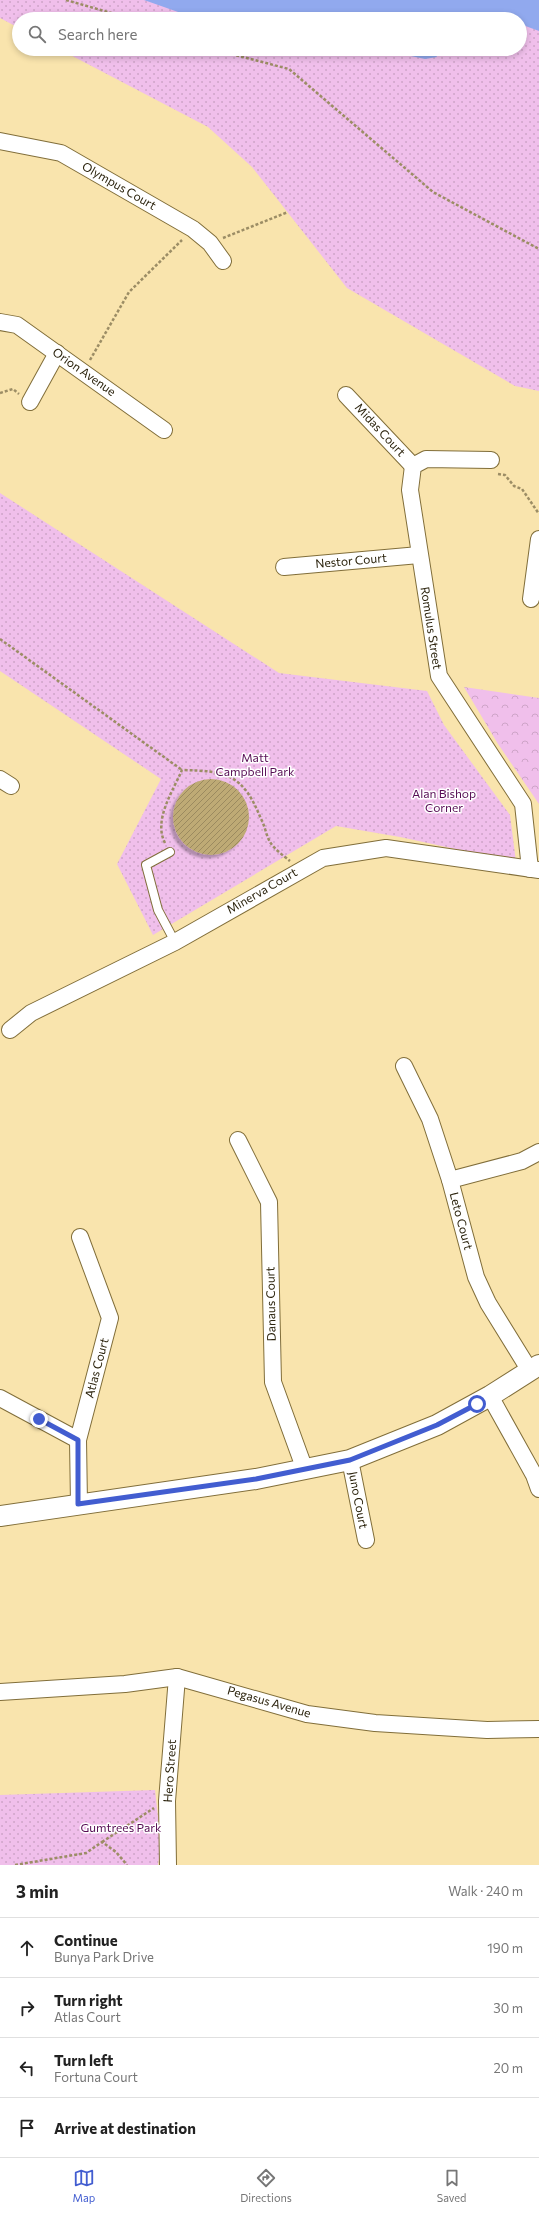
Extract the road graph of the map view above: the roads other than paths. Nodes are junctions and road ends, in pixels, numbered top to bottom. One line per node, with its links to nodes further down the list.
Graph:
1 (0, 141): 2 (street, Olympus Court)
2 (223, 261)
3 (0, 322): 4 (street, Orion Avenue)
4 (56, 353): 6 (street); 7 (street, Orion Avenue)
5 (346, 395): 9 (street, Midas Court)
6 (30, 402)
7 (164, 430)
8 (491, 460): 9 (street)
9 (413, 466): 11 (street, Romulus Street)
10 (539, 539): 13 (street)
11 (419, 555): 12 (street, Nestor Court); 15 (street, Romulus Street)
12 (284, 567)
13 (531, 599)
14 (170, 852): 16 (lane)
15 (534, 869): 16 (street, Minerva Court)
16 (175, 942): 17 (street, Minerva Court)
17 (10, 1030)
18 (404, 1066): 21 (street, Leto Court)
19 (238, 1140): 28 (street, Danaus Court)
20 (539, 1152): 21 (street)
21 (450, 1180): 23 (street, Leto Court)
22 (80, 1237): 26 (street, Atlas Court)
23 (534, 1368): 24 (street)
24 (490, 1396): 27 (street); 29 (street)
25 (0, 1398): 26 (street)
26 (78, 1440): 30 (street, Atlas Court)
27 (350, 1460): 28 (street); 32 (street, Juno Court)
28 (305, 1470): 30 (street)
29 (539, 1489)
30 (78, 1504): 31 (street)
31 (0, 1516)
32 (366, 1540)
33 (177, 1677): 34 (street, Pegasus Avenue); 35 (street, Pegasus Avenue); 36 (street, Hero Street)
34 (0, 1692)
35 (539, 1730)
36 (168, 1865)

